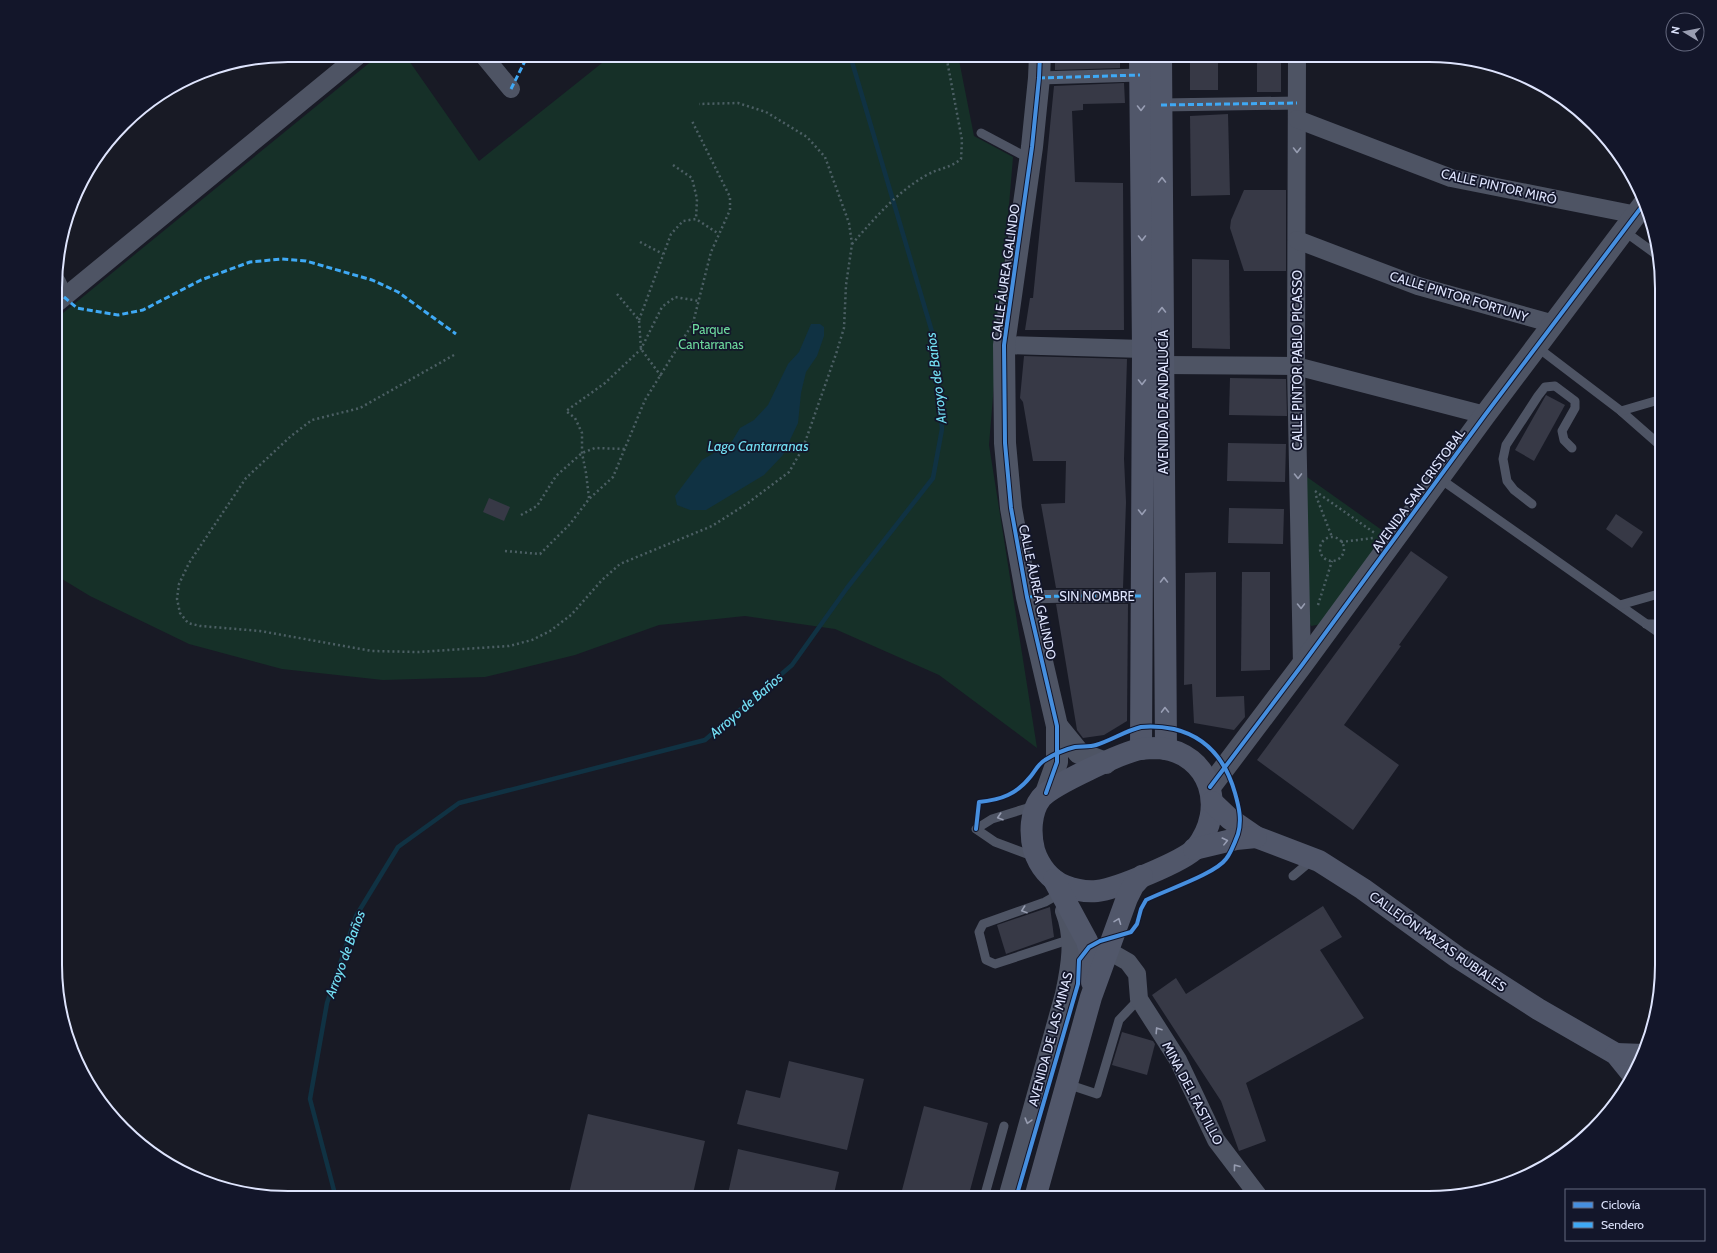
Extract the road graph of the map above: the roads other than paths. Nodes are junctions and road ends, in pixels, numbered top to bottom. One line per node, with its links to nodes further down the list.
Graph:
1 (347, 62): 16 (street)
2 (489, 62): 8 (street)
3 (1040, 62): 7 (street, CALLE ÁUREA GALINDO)
4 (1161, 62): 9 (main road, AVENIDA DE ANDALUCÍA)
5 (1298, 62): 10 (street, CALLE PINTOR PABLO PICASSO)
6 (1140, 65): 7 (street); 20 (main road, AVENIDA DE ANDALUCÍA, one-way to 20)
7 (1039, 78): 12 (street, CALLE ÁUREA GALINDO)
8 (511, 89)
9 (1161, 105): 10 (street); 21 (main road, AVENIDA DE ANDALUCÍA, one-way to 9)
10 (1297, 111): 13 (street, CALLE PINTOR MIRÓ); 14 (street, CALLE PINTOR PABLO PICASSO, one-way to 14)
11 (981, 133): 12 (lane)
12 (1031, 160): 18 (street, CALLE ÁUREA GALINDO)
13 (1635, 217): 15 (lane); 17 (street, AVENIDA SAN CRISTOBAL)
14 (1297, 240): 17 (street, CALLE PINTOR FORTUNY); 22 (street, CALLE PINTOR PABLO PICASSO)
15 (1651, 245)
16 (62, 292)
17 (1554, 324): 19 (street, AVENIDA SAN CRISTOBAL)
18 (1004, 345): 20 (street); 32 (street, CALLE ÁUREA GALINDO)
19 (1537, 346): 24 (lane); 25 (street, AVENIDA SAN CRISTOBAL)
20 (1142, 349): 31 (main road, AVENIDA DE ANDALUCÍA, one-way to 31)
21 (1163, 365): 22 (street); 40 (main road, AVENIDA DE ANDALUCÍA, one-way to 21)
22 (1296, 366): 25 (street); 37 (street, CALLE PINTOR PABLO PICASSO, one-way to 37)
23 (1655, 401): 24 (lane)
24 (1621, 411): 26 (lane)
25 (1485, 415): 28 (street, AVENIDA SAN CRISTOBAL)
26 (1655, 441)
27 (1572, 448): 29 (lane)
28 (1439, 478): 33 (lane); 37 (street, AVENIDA SAN CRISTOBAL)
29 (1532, 504)
30 (1655, 595): 33 (lane)
31 (1142, 596): 32 (street, SIN NOMBRE); 39 (main road, AVENIDA DE ANDALUCÍA)
32 (1027, 597): 38 (street, CALLE ÁUREA GALINDO)
33 (1620, 605): 34 (lane)
34 (1646, 624): 35 (lane); 36 (lane)
35 (1655, 624)
36 (1655, 630)
37 (1302, 665): 42 (street, AVENIDA SAN CRISTOBAL)
38 (1058, 726): 41 (street); 43 (street)
39 (1141, 749): 40 (main road); 41 (main road)
40 (1166, 749): 42 (main road)
41 (1106, 763): 43 (main road)
42 (1211, 794): 44 (main road); 45 (main road)
43 (1042, 799): 46 (main road); 46 (lane, one-way to 46)
44 (1256, 837): 45 (main road, one-way to 44); 47 (main road, CALLEJÓN MAZAS RUBIALES)
45 (1194, 849): 48 (main road)
46 (1037, 857): 50 (main road)
47 (1313, 859): 49 (lane); 55 (main road, CALLEJÓN MAZAS RUBIALES)
48 (1142, 876): 50 (main road); 52 (main road, one-way to 48)
49 (1293, 876)
50 (1055, 885): 51 (street, AVENIDA DE LAS MINAS); 51 (lane, one-way to 51); 53 (main road)
51 (1071, 939): 61 (street, AVENIDA DE LAS MINAS, one-way to 61)
52 (1107, 950): 53 (main road); 54 (street, MINA DEL FASTILLO)
53 (1091, 998): 58 (main road)
54 (1139, 999): 58 (lane); 63 (street, MINA DEL FASTILLO, one-way to 54)
55 (1616, 1054): 56 (main road); 57 (main road)
56 (1637, 1055)
57 (1629, 1070)
58 (1067, 1084): 62 (main road)
59 (1004, 1126): 60 (lane)
60 (986, 1191)
61 (1009, 1191)
62 (1037, 1191)
63 (1255, 1191)

